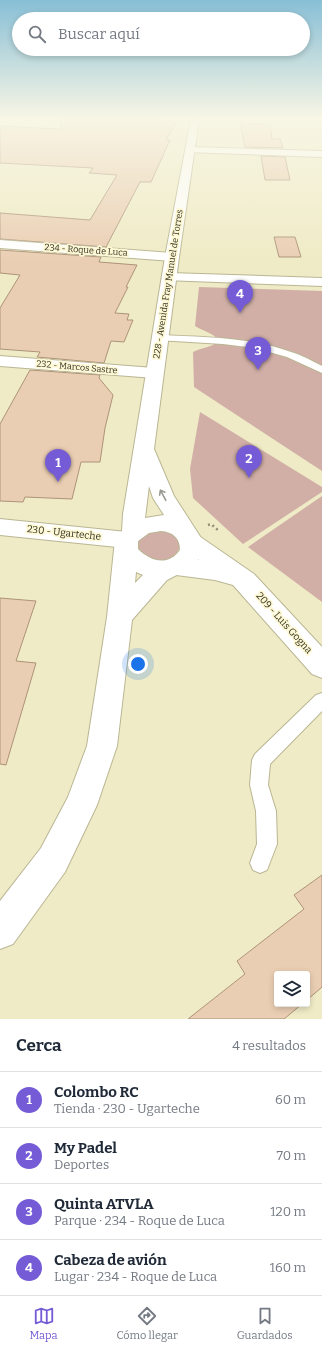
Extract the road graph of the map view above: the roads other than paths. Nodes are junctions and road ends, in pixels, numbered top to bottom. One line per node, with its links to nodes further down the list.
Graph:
1 (187, 167): 3 (main road, 228 - Avenida Fray Manuel de Torres)
2 (0, 244): 3 (main road, 234 - Roque de Luca)
3 (172, 257): 4 (main road, 228 - Avenida Fray Manuel de Torres)
4 (169, 277): 5 (main road); 6 (main road, 228 - Avenida Fray Manuel de Torres)
5 (322, 282)
6 (160, 338): 8 (lane); 9 (main road, 228 - Avenida Fray Manuel de Torres)
7 (0, 361): 9 (main road, 232 - Marcos Sastre)
8 (322, 370)
9 (154, 373): 10 (main road, 228 - Avenida Fray Manuel de Torres)
10 (144, 448): 12 (main road, 228 - Avenida Fray Manuel de Torres, one-way to 10); 13 (main road, 228 - Avenida Fray Manuel de Torres)
11 (0, 527): 13 (main road, 230 - Ugarteche)
12 (187, 536): 13 (main road); 14 (main road); 15 (main road, 209 - Luis Gogna)
13 (129, 541): 14 (main road); 16 (main road, 228 - Avenida Fray Manuel de Torres)
14 (172, 568): 15 (main road, 209 - Luis Gogna); 16 (main road)
15 (245, 581): 17 (main road, 209 - Luis Gogna)
16 (120, 617): 20 (main road, 228 - Avenida Fray Manuel de Torres)
17 (322, 666)
18 (322, 700): 19 (lane)
19 (260, 863)
20 (0, 931)

